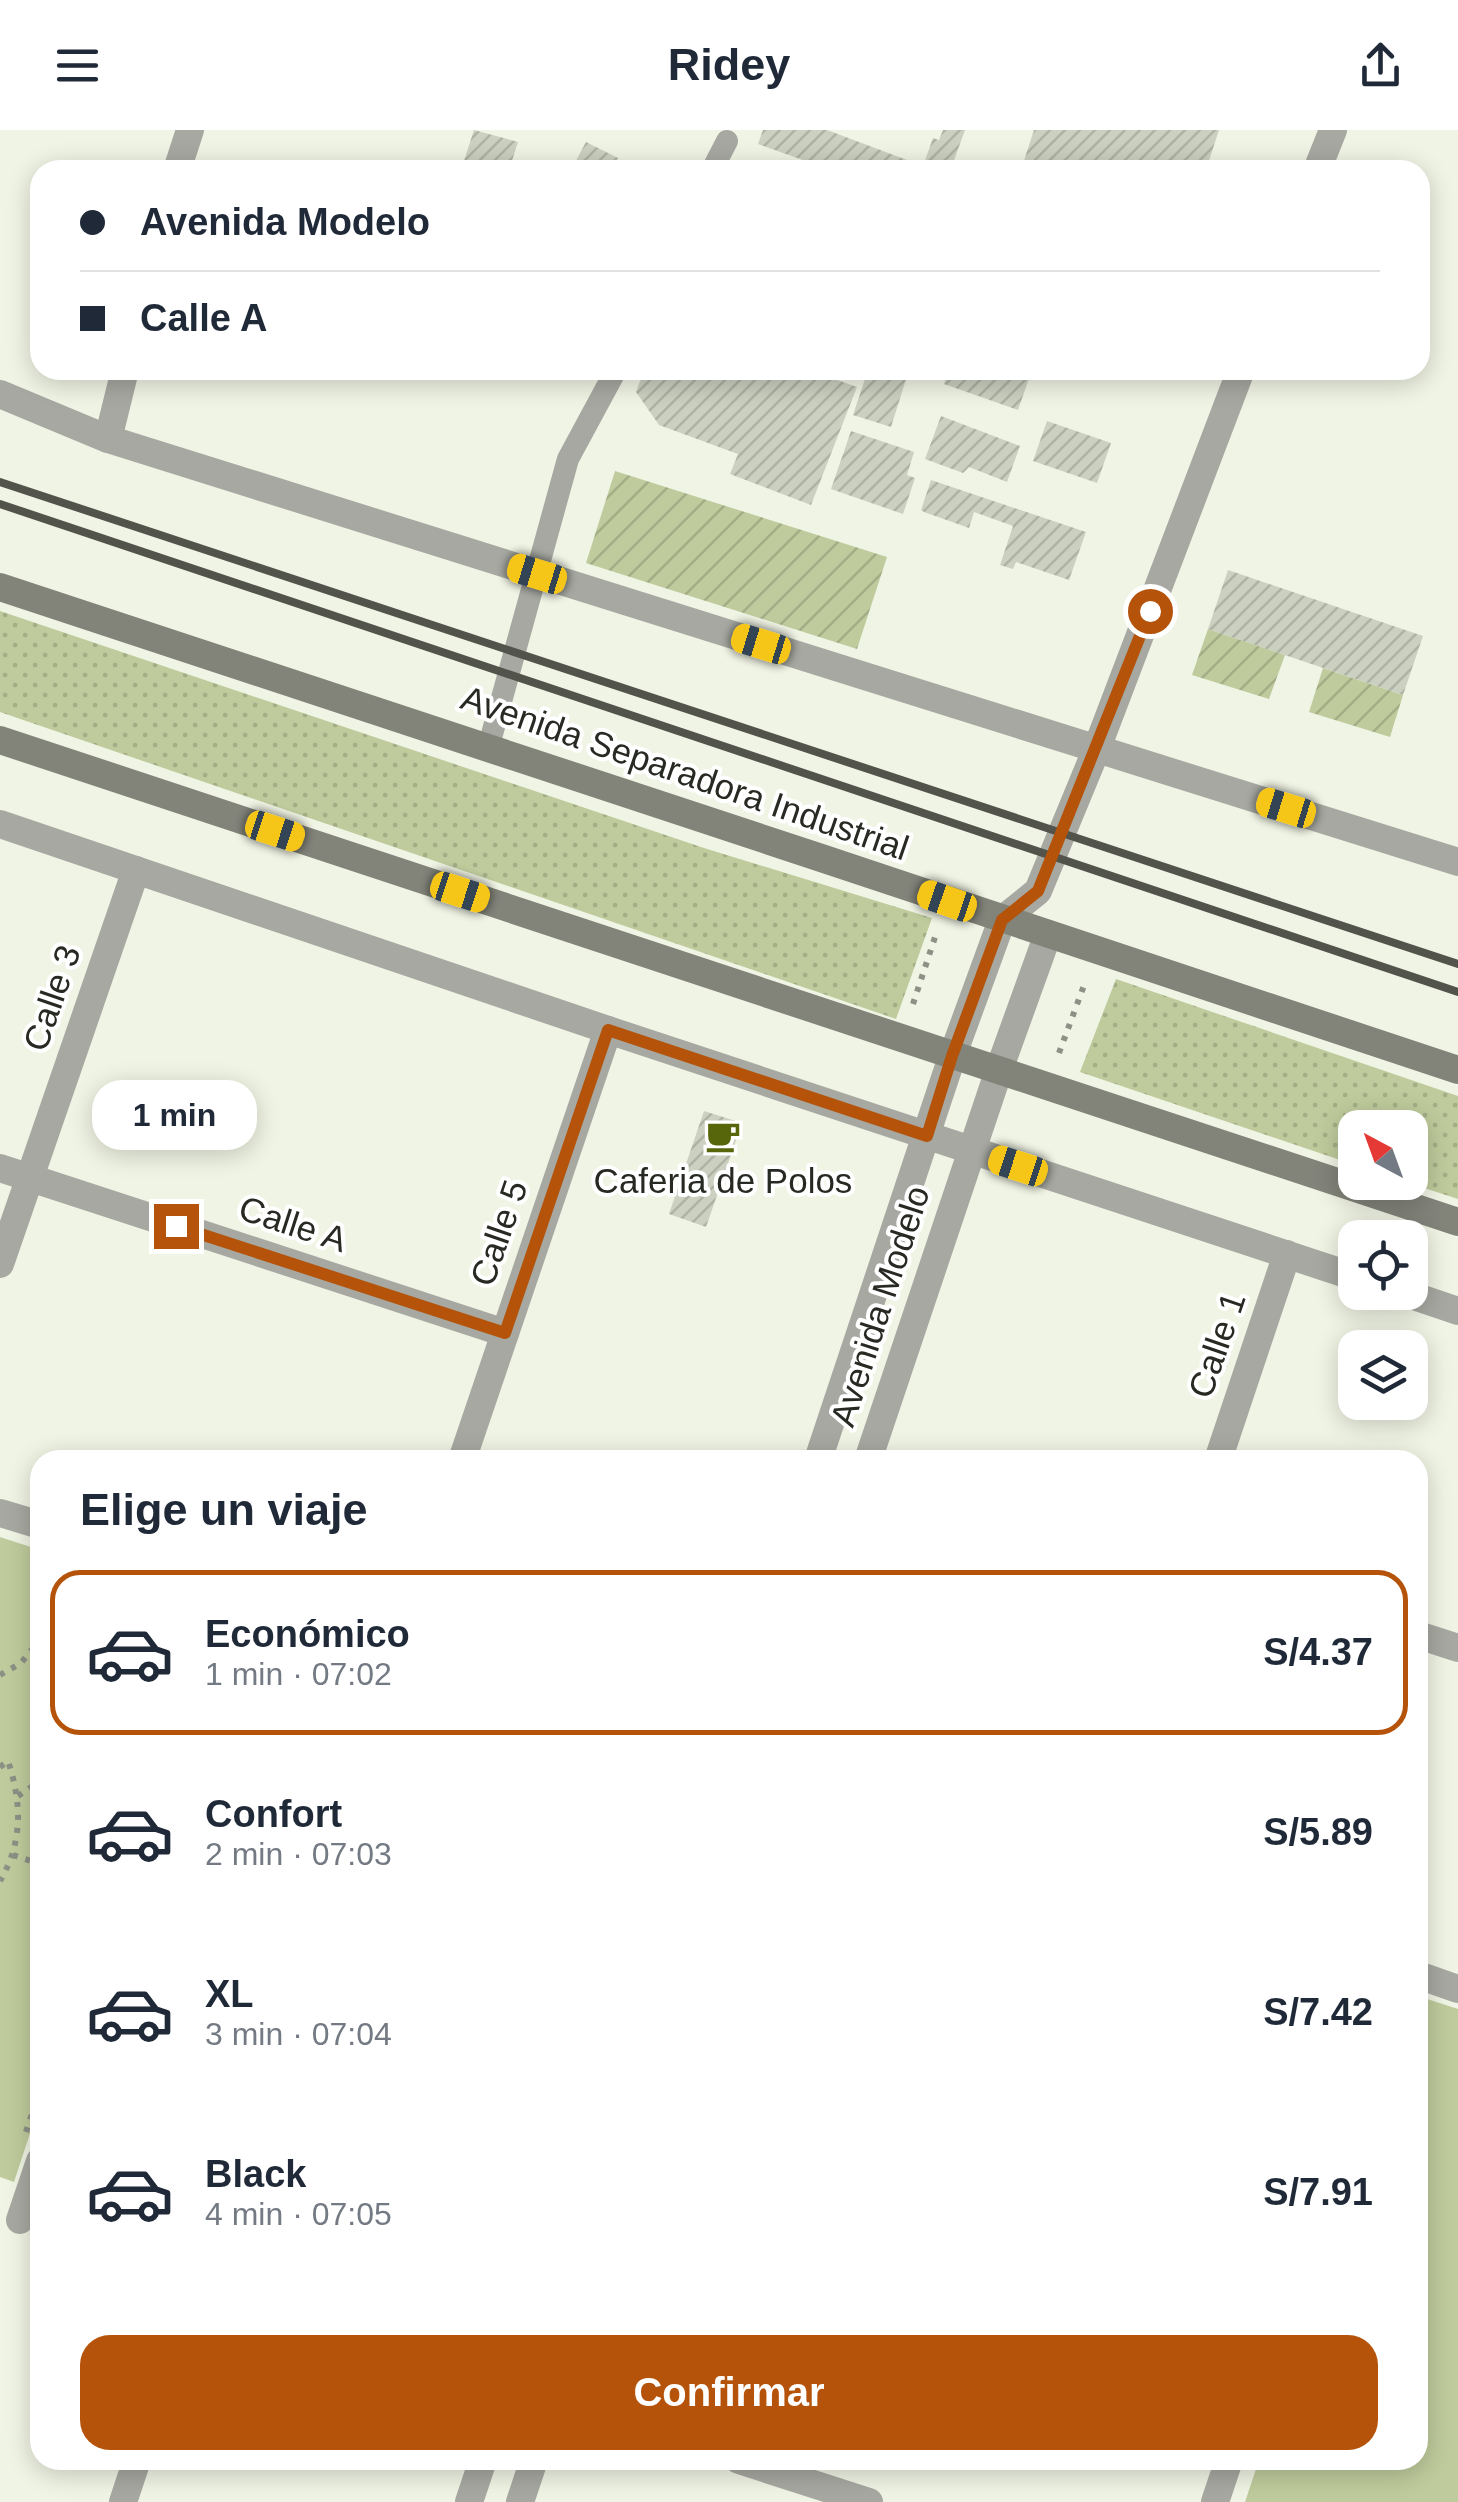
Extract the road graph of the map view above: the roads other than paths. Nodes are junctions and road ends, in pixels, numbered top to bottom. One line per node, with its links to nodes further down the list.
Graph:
1 (190, 130): 4 (street)
2 (1333, 130): 6 (street)
3 (726, 141): 5 (lane)
4 (180, 160)
5 (717, 160)
6 (1322, 160)
7 (122, 380): 11 (street)
8 (611, 380): 12 (lane)
9 (1237, 380): 16 (street)
10 (0, 394): 11 (street)
11 (108, 439): 12 (street)
12 (537, 574): 15 (lane); 16 (street)
13 (0, 587): 15 (main road, Avenida Separadora Industrial)
14 (0, 740): 24 (main road)
15 (489, 745): 21 (main road, Avenida Separadora Industrial)
16 (1097, 748): 18 (street); 20 (street)
17 (0, 824): 19 (street)
18 (1458, 862)
19 (136, 870): 23 (street); 30 (street, Calle 3)
20 (1038, 891): 21 (street); 22 (street)
21 (1002, 920): 22 (main road, Avenida Separadora Industrial); 24 (street, Avenida Modelo)
22 (1048, 934): 25 (street, Avenida Modelo); 26 (main road, Avenida Separadora Industrial)
23 (608, 1030): 27 (street); 37 (street, Calle 5)
24 (952, 1056): 25 (main road); 27 (street, Avenida Modelo)
25 (998, 1070): 28 (street, Avenida Modelo); 31 (main road)
26 (1458, 1070)
27 (927, 1136): 28 (street); 39 (street, Avenida Modelo)
28 (972, 1150): 32 (street); 40 (street, Avenida Modelo)
29 (0, 1168): 30 (street, Calle A)
30 (30, 1178): 33 (street, Calle 3); 37 (street, Calle A)
31 (1458, 1222)
32 (1287, 1254): 34 (street); 41 (street, Calle 1)
33 (0, 1264)
34 (1338, 1271)
35 (1428, 1301): 36 (street)
36 (1458, 1311)
37 (505, 1333): 38 (street, Calle 5)
38 (465, 1450)
39 (821, 1450)
40 (871, 1450)
41 (1221, 1450)
42 (0, 1513): 43 (street)
43 (30, 1522)
44 (1428, 1638): 45 (street)
45 (1458, 1648)
46 (1428, 1979): 47 (street)
47 (1458, 1989)
48 (30, 2190): 49 (street)
49 (20, 2220)
50 (134, 2470): 55 (street)
51 (480, 2470): 56 (street)
52 (531, 2470): 57 (street)
53 (770, 2470): 58 (street)
54 (1226, 2470): 59 (street)
55 (123, 2502)
56 (469, 2502)
57 (520, 2502)
58 (869, 2502)
59 (1215, 2502)

